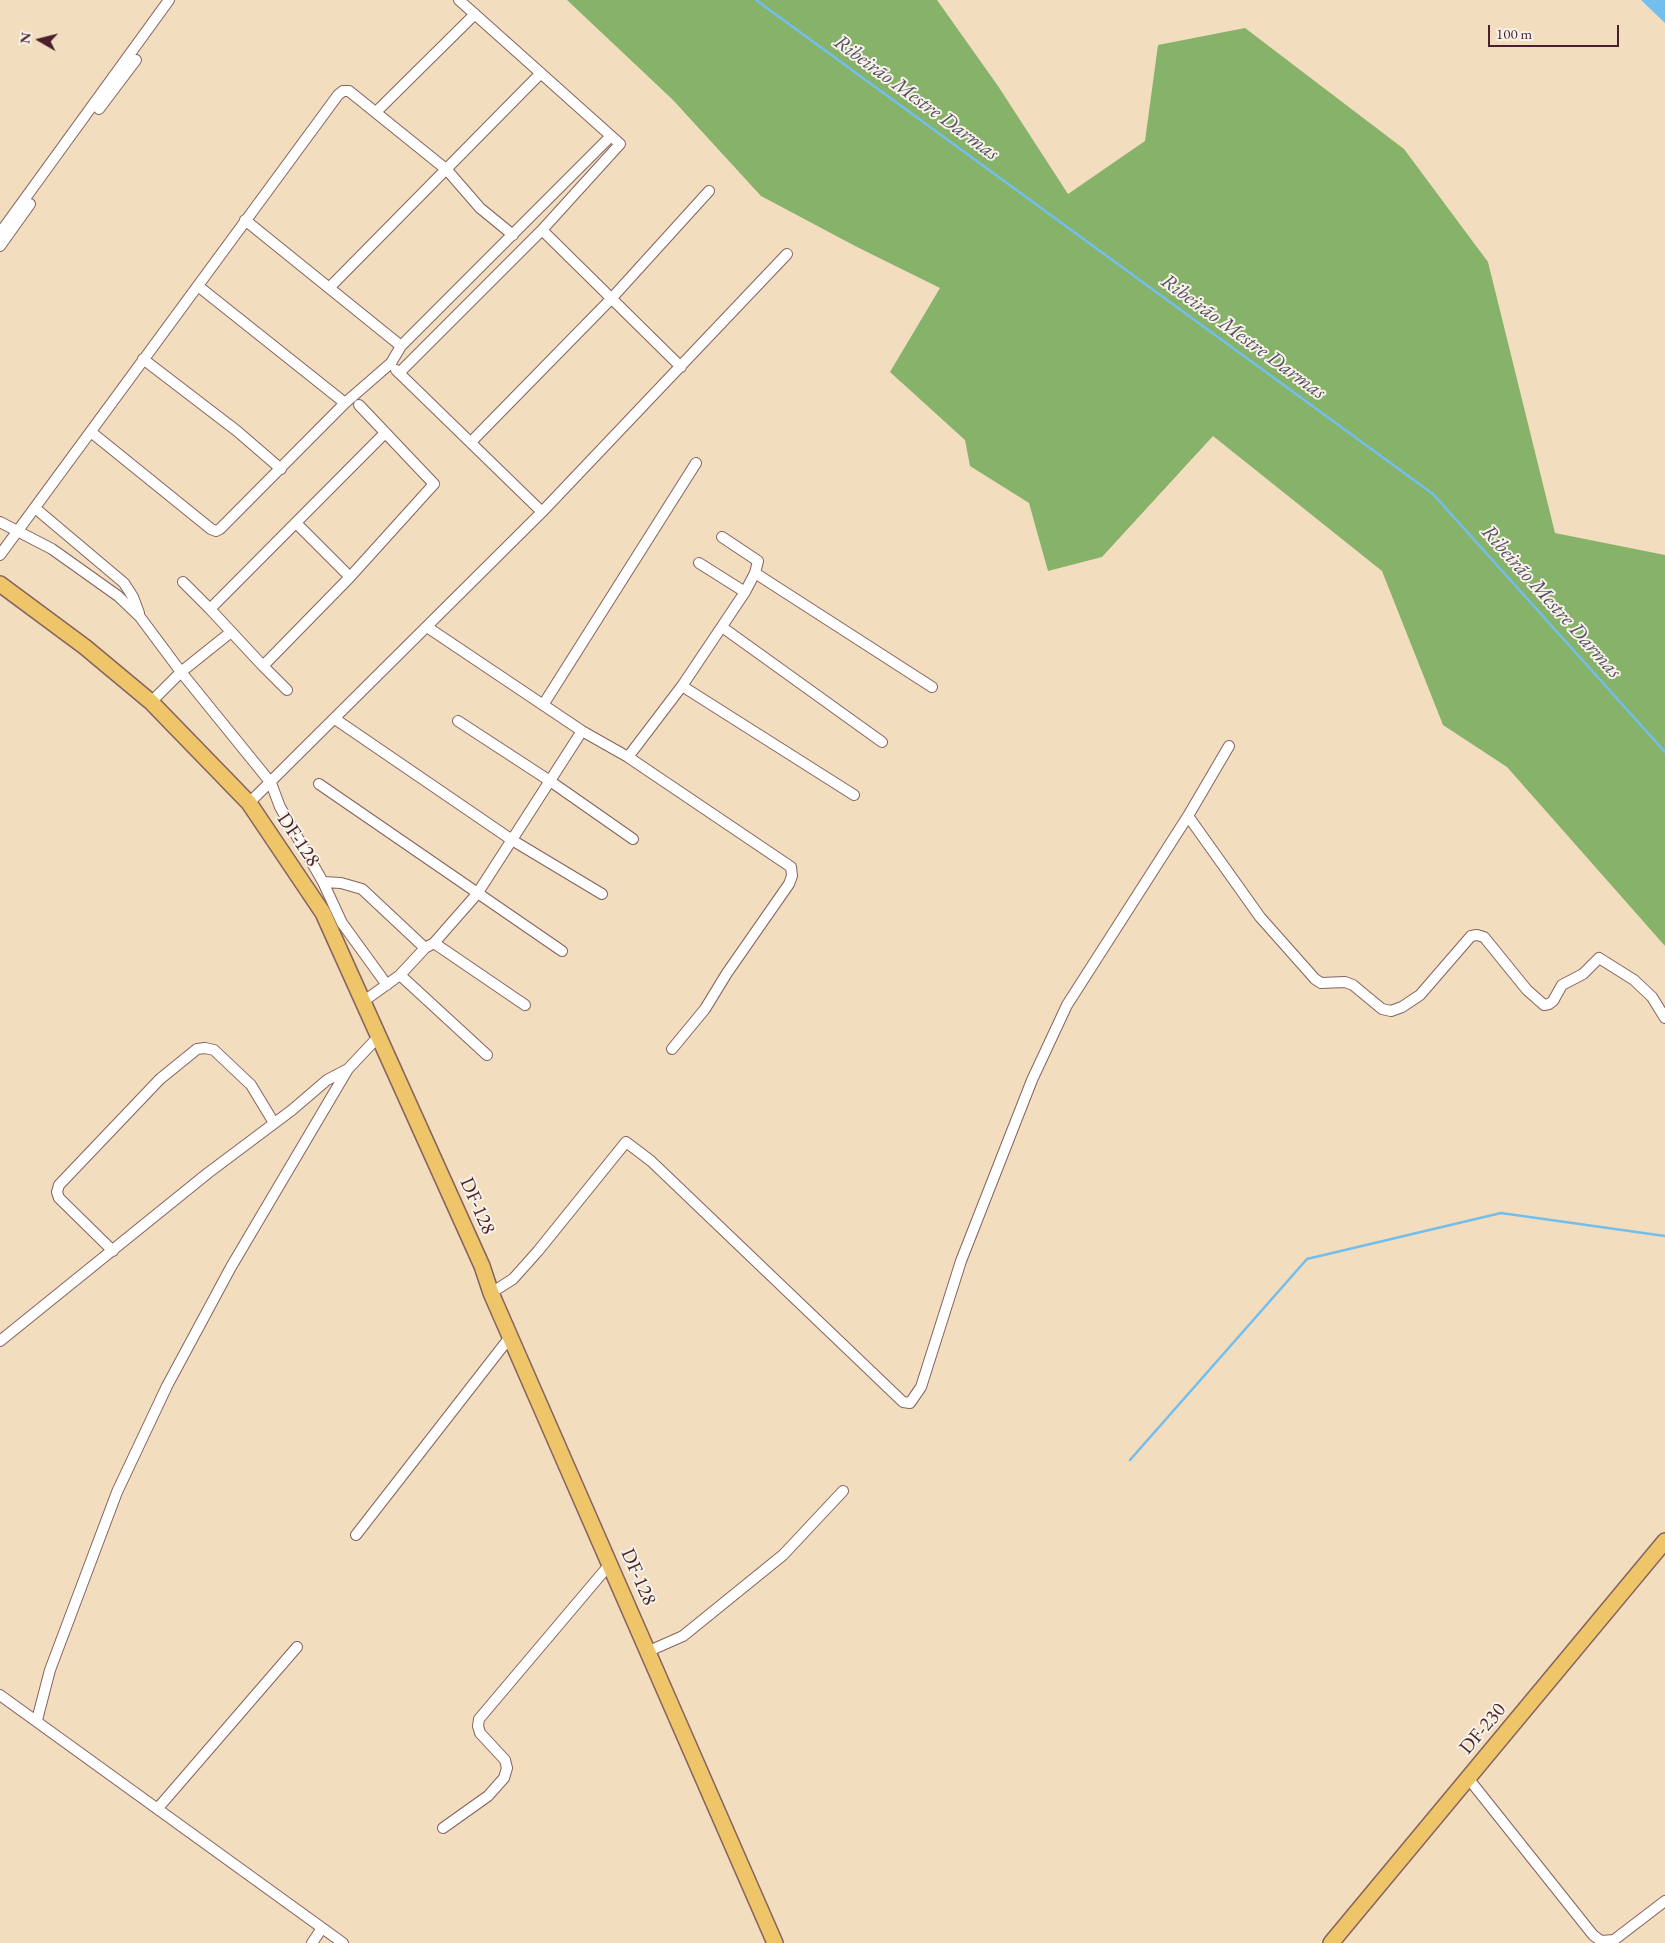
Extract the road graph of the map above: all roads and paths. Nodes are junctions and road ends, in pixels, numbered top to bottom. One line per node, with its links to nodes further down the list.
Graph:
1 (169, 0): 12 (street)
2 (459, 0): 3 (street)
3 (474, 14): 5 (street); 6 (street)
4 (136, 60): 14 (street)
5 (541, 72): 7 (street); 8 (street)
6 (376, 112): 8 (street); 10 (street)
7 (610, 137): 11 (street); 13 (street)
8 (446, 170): 13 (street); 17 (street)
9 (709, 191): 18 (street)
10 (245, 220): 16 (street); 17 (street)
11 (542, 230): 18 (street); 23 (street)
12 (0, 232)
13 (514, 235): 19 (street)
14 (0, 246)
15 (787, 254): 22 (street)
16 (198, 286): 20 (street); 24 (street)
17 (330, 288): 19 (street)
18 (611, 299): 22 (street); 28 (street)
19 (401, 346): 21 (street)
20 (143, 360): 26 (street); 30 (street)
21 (390, 363): 23 (street); 24 (street)
22 (681, 367): 32 (street)
23 (400, 373): 28 (street)
24 (345, 404): 30 (street)
25 (359, 405): 27 (street)
26 (91, 432): 30 (street); 31 (street)
27 (385, 433): 34 (street); 40 (street)
28 (471, 442): 32 (street)
29 (696, 463): 55 (street)
30 (281, 469)
31 (35, 508): 35 (street); 45 (street)
32 (542, 512): 47 (street)
33 (0, 522): 35 (street)
34 (296, 523): 40 (street); 44 (street)
35 (18, 531): 37 (street); 45 (street)
36 (722, 537): 39 (street)
37 (0, 555)
38 (699, 563): 43 (street)
39 (755, 572): 43 (street); 52 (street)
40 (350, 577): 49 (street)
41 (183, 582): 44 (street)
42 (3, 591): 54 (main road, DF-128 / DF-128)
43 (745, 592): 46 (street)
44 (210, 609): 48 (street)
45 (140, 617): 50 (street)
46 (722, 626): 51 (street); 59 (street)
47 (427, 627): 55 (street); 56 (street)
48 (231, 632): 49 (street); 50 (street)
49 (263, 666): 53 (street)
50 (181, 672): 54 (street); 63 (street)
51 (682, 686): 61 (street); 65 (street)
52 (932, 687)
53 (287, 690)
54 (151, 702): 66 (main road, DF-128 / DF-128)
55 (543, 705): 58 (street)
56 (335, 719): 63 (street); 68 (street)
57 (458, 721): 62 (street)
58 (582, 731): 61 (street); 62 (street)
59 (882, 742)
60 (1229, 746): 67 (street)
61 (628, 757): 82 (street)
62 (550, 781): 68 (street); 69 (street)
63 (271, 783): 66 (street); 70 (street)
64 (318, 784): 71 (street)
65 (854, 795)
66 (249, 804): 78 (main road, DF-128 / DF-128)
67 (1188, 816): 80 (street); 87 (street)
68 (512, 840): 71 (street); 72 (street)
69 (633, 840)
70 (323, 882): 74 (street); 77 (street)
71 (477, 894): 73 (street); 75 (street)
72 (602, 894)
73 (434, 942): 74 (street); 79 (street)
74 (424, 948): 76 (street)
75 (562, 951)
76 (400, 975): 77 (street); 83 (street)
77 (387, 985): 78 (street)
78 (364, 1001): 81 (main road, DF-128 / DF-128)
79 (525, 1005)
80 (1665, 1018)
81 (379, 1036): 84 (street); 87 (main road, DF-128 / DF-128)
82 (672, 1049)
83 (487, 1055)
84 (348, 1068): 85 (street); 97 (street)
85 (274, 1123): 86 (street); 86 (street)
86 (113, 1251): 89 (street)
87 (491, 1293): 88 (main road, DF-128 / DF-128)
88 (510, 1337): 91 (street); 93 (main road, DF-128 / DF-128)
89 (0, 1341)
90 (843, 1491): 95 (street)
91 (356, 1535)
92 (1665, 1541): 98 (main road, DF-230 / DF-230)
93 (610, 1564): 95 (main road, DF-128 / DF-128); 100 (street)
94 (297, 1647): 99 (street)
95 (649, 1651): 105 (main road, DF-128 / DF-128)
96 (0, 1695): 97 (street)
97 (37, 1720): 99 (street)
98 (1468, 1778): 101 (street); 106 (main road, DF-230 / DF-230)
99 (158, 1808): 102 (street)
100 (443, 1828)
101 (1665, 1901)
102 (322, 1928): 103 (street); 104 (street)
103 (312, 1943)
104 (343, 1943)
105 (775, 1943)
106 (1331, 1943)

